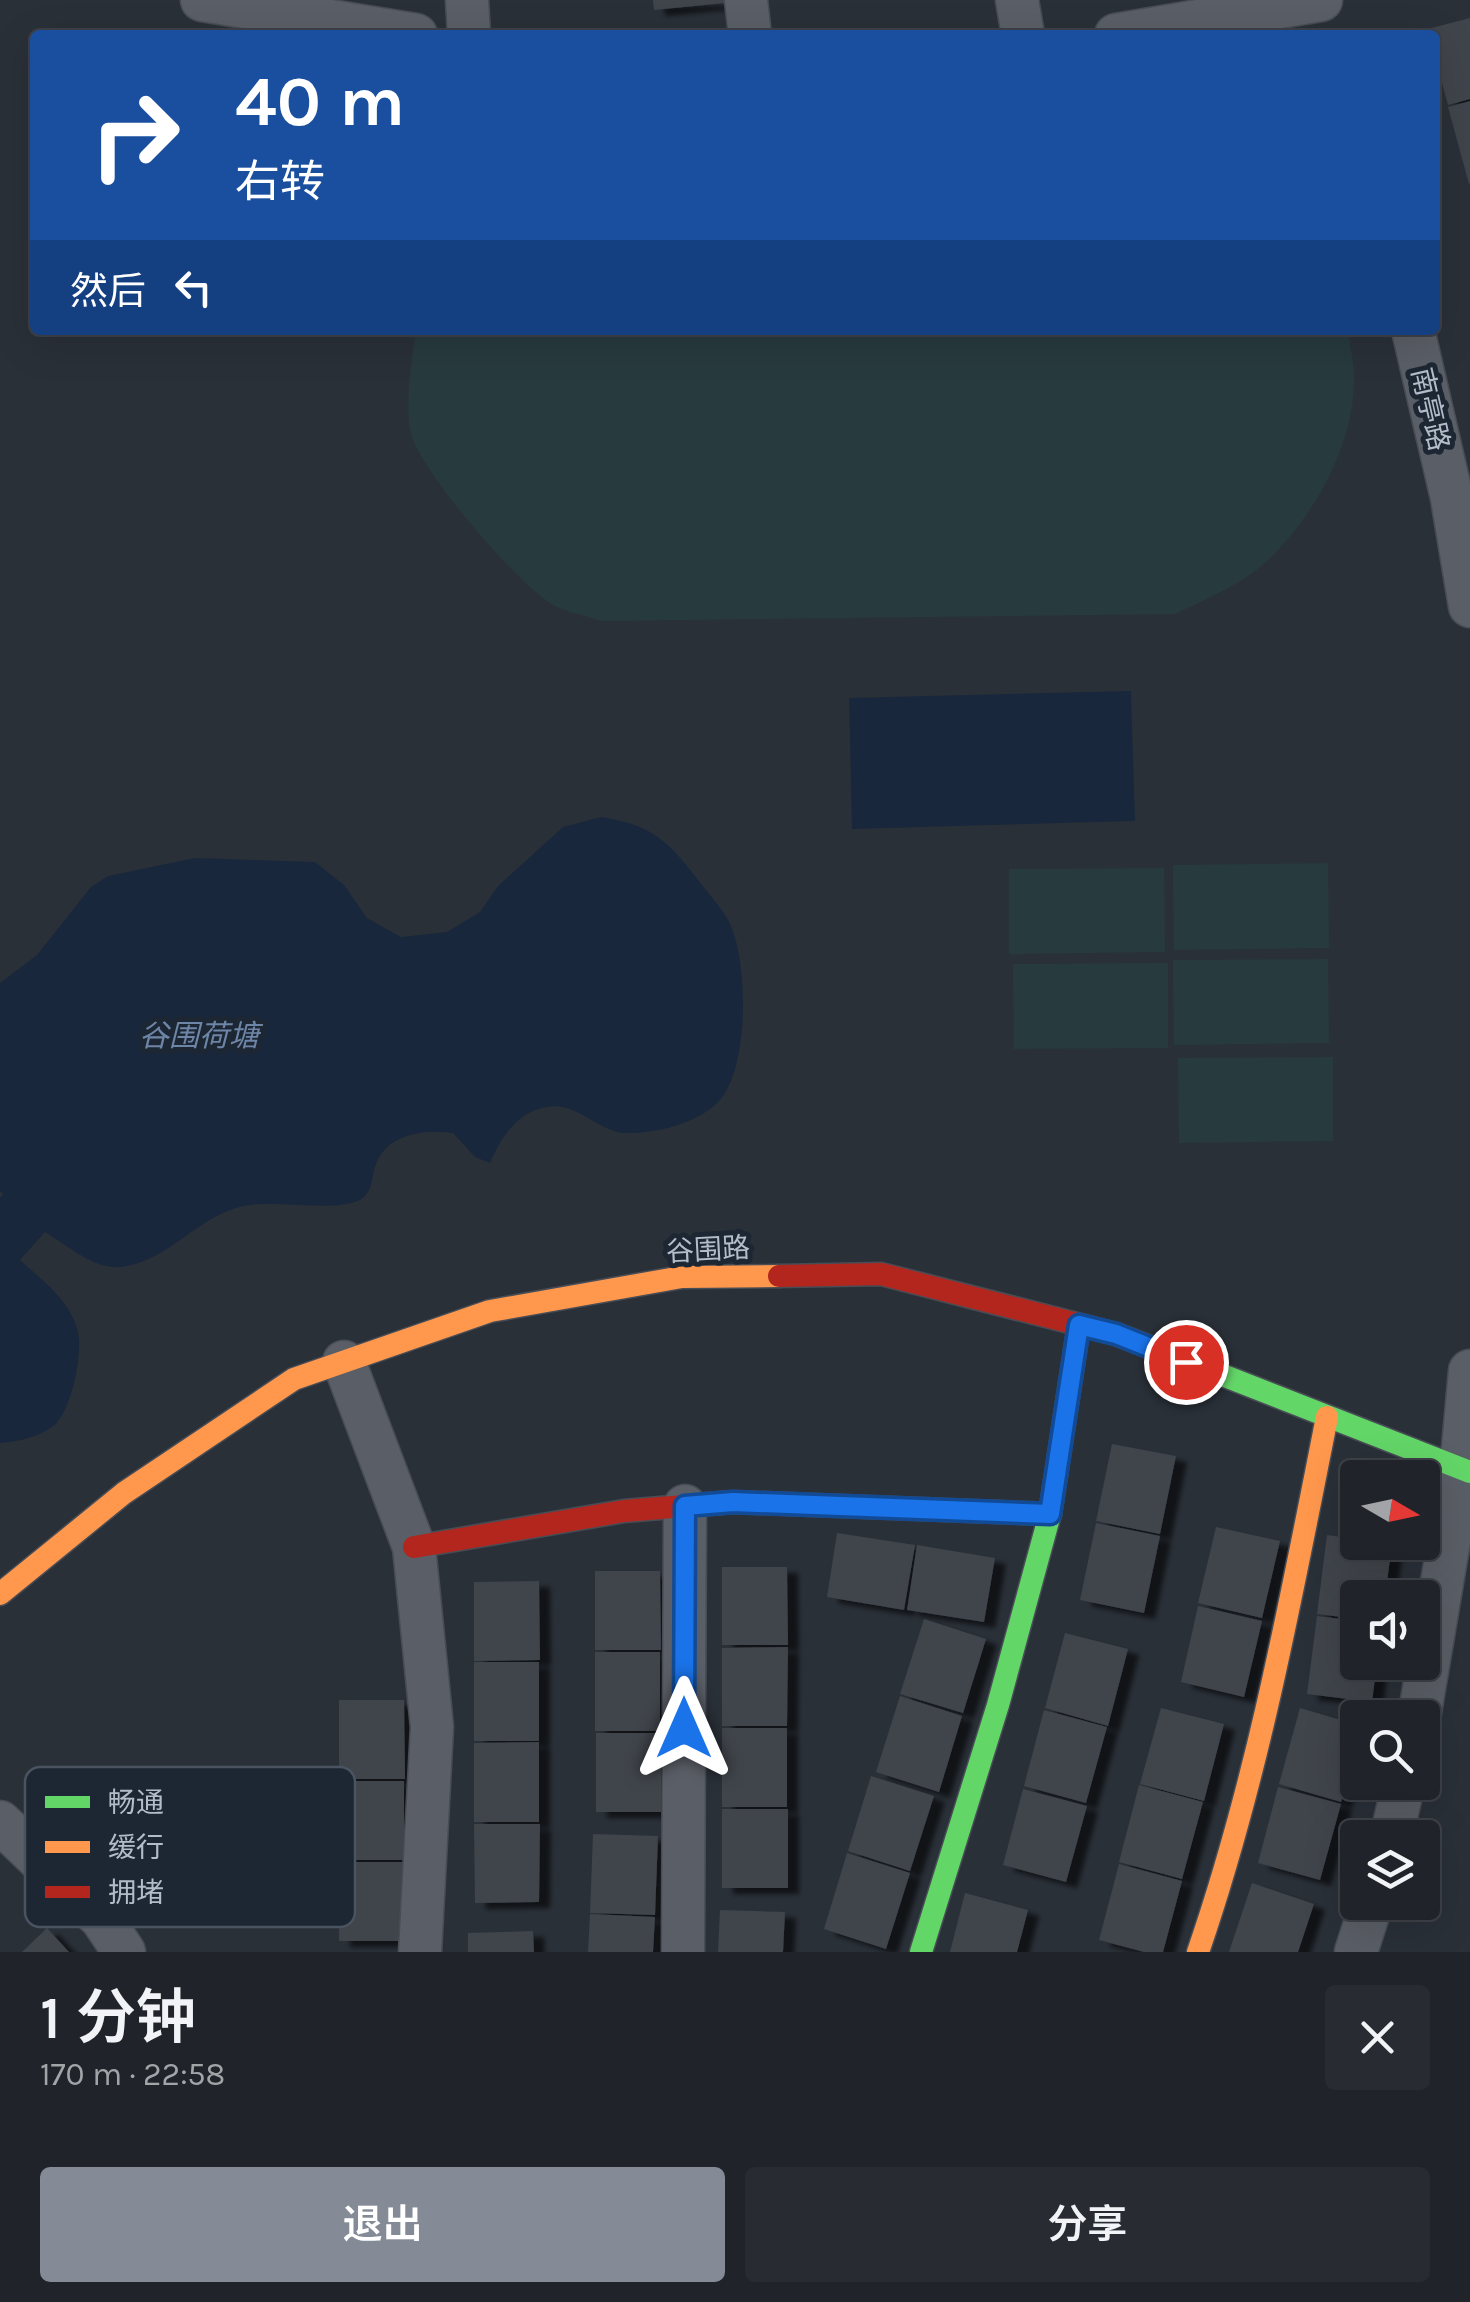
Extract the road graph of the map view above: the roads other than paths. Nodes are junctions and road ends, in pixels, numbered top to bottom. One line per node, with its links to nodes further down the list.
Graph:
1 (202, 0): 6 (street)
2 (468, 0): 7 (street)
3 (746, 0): 8 (street)
4 (1017, 0): 9 (street)
5 (1319, 9): 10 (street)
6 (385, 30)
7 (469, 30)
8 (749, 30)
9 (1022, 30)
10 (1155, 30)
11 (1414, 335): 12 (street, 南亭路)
12 (1461, 495): 13 (street, 南亭路)
13 (1470, 606)
14 (1079, 1325): 15 (street, 谷围路); 17 (street, 谷围路); 20 (street)
15 (344, 1362): 21 (street); 22 (street, 谷围路)
16 (1470, 1371): 18 (street)
17 (1327, 1417): 18 (street, 谷围路); 32 (street)
18 (1466, 1471): 23 (street)
19 (685, 1506): 20 (street); 21 (street); 30 (street)
20 (1050, 1514): 31 (street)
21 (414, 1547): 29 (street)
22 (0, 1594)
23 (1422, 1700)
24 (0, 1822): 25 (street)
25 (25, 1846)
26 (1366, 1920): 33 (street)
27 (107, 1927): 28 (street)
28 (124, 1952)
29 (420, 1952)
30 (683, 1952)
31 (921, 1952)
32 (1198, 1952)
33 (1356, 1952)

